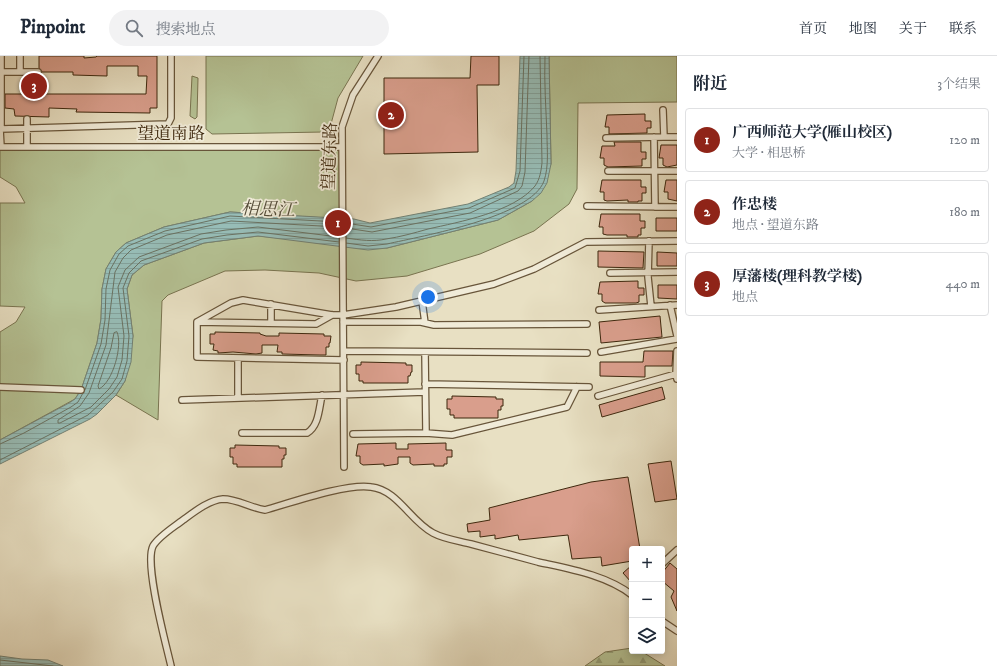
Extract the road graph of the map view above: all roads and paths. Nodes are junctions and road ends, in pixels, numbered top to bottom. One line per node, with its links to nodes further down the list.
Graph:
1 (2, 56): 5 (street)
2 (20, 56): 6 (street)
3 (171, 56): 10 (street)
4 (378, 56): 18 (street, 望道东路)
5 (1, 72): 6 (street); 11 (street)
6 (20, 72): 7 (street)
7 (38, 72)
8 (663, 110): 13 (street)
9 (27, 119): 10 (street)
10 (27, 129): 11 (street); 17 (street)
11 (0, 130): 16 (street)
12 (654, 137): 13 (street); 15 (street); 20 (street)
13 (664, 137): 14 (street)
14 (677, 137)
15 (606, 138)
16 (1, 147): 17 (street, 望道南路)
17 (27, 147): 18 (street, 望道南路)
18 (341, 148): 37 (street, 望道东路)
19 (608, 171): 20 (street)
20 (654, 171): 21 (street); 23 (street)
21 (677, 171)
22 (587, 206): 23 (street)
23 (655, 207): 24 (street)
24 (677, 207)
25 (650, 241): 26 (street); 29 (street); 30 (street)
26 (677, 241)
27 (677, 272): 29 (street)
28 (610, 273): 29 (street)
29 (648, 273): 34 (street)
30 (422, 301): 37 (street); 41 (street)
31 (271, 304): 36 (street); 38 (street); 40 (street)
32 (670, 305): 33 (street); 34 (street); 43 (street)
33 (677, 305)
34 (651, 306): 35 (street)
35 (599, 310)
36 (332, 315): 37 (street); 40 (street)
37 (343, 315): 39 (street, 望道东路)
38 (197, 322): 40 (street); 50 (street)
39 (343, 322): 41 (street); 45 (street, 望道东路)
40 (271, 323)
41 (426, 323): 42 (street)
42 (587, 324)
43 (677, 336)
44 (677, 339): 48 (street)
45 (344, 351): 47 (street); 51 (street, 望道东路)
46 (677, 351): 52 (street)
47 (425, 352): 49 (street); 53 (street)
48 (601, 352)
49 (587, 353)
50 (238, 358): 51 (street); 62 (street)
51 (344, 360): 59 (street, 望道东路)
52 (676, 377): 61 (street)
53 (425, 384): 55 (street); 58 (street)
54 (0, 387): 57 (street)
55 (577, 387): 56 (street); 66 (street)
56 (589, 387)
57 (81, 390)
58 (425, 392): 59 (street); 66 (street)
59 (343, 395): 60 (street); 67 (street, 望道东路)
60 (322, 396): 62 (street); 64 (street)
61 (598, 396)
62 (238, 398): 63 (street)
63 (182, 400)
64 (242, 434)
65 (353, 434): 66 (street)
66 (426, 434)
67 (344, 467)
68 (677, 550): 69 (street)
69 (665, 561)
70 (629, 593): 73 (street)
71 (665, 623): 72 (street)
72 (677, 631)
73 (171, 666)

